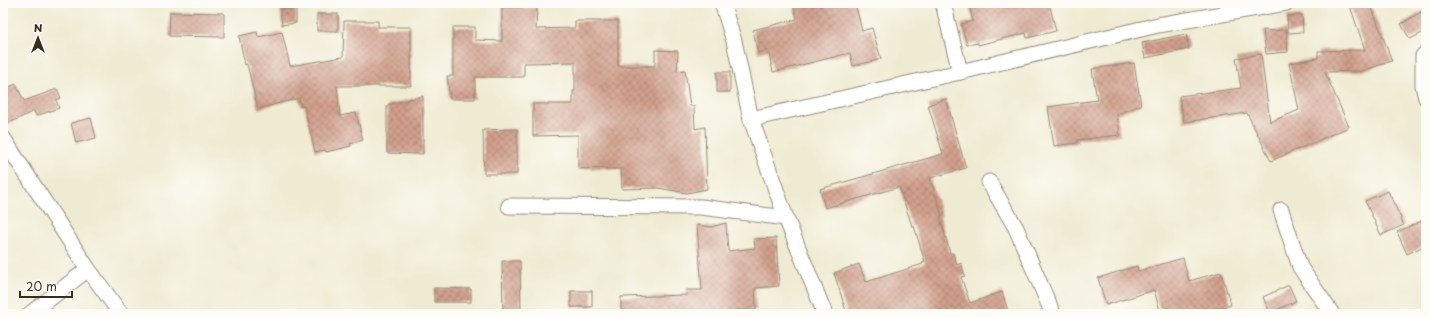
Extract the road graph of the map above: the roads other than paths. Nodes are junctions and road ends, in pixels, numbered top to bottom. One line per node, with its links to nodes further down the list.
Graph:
1 (722, 3): 7 (street)
2 (943, 3): 5 (street)
3 (1286, 3): 5 (street)
4 (1426, 53): 6 (street)
5 (960, 72): 7 (street)
6 (1426, 98)
7 (751, 119): 12 (street)
8 (3, 138): 13 (street)
9 (989, 182): 17 (street)
10 (509, 206): 12 (street)
11 (1281, 210): 18 (street)
12 (786, 218): 16 (street)
13 (88, 269): 14 (street); 15 (street)
14 (30, 314)
15 (121, 314)
16 (825, 314)
17 (1053, 314)
18 (1332, 314)

